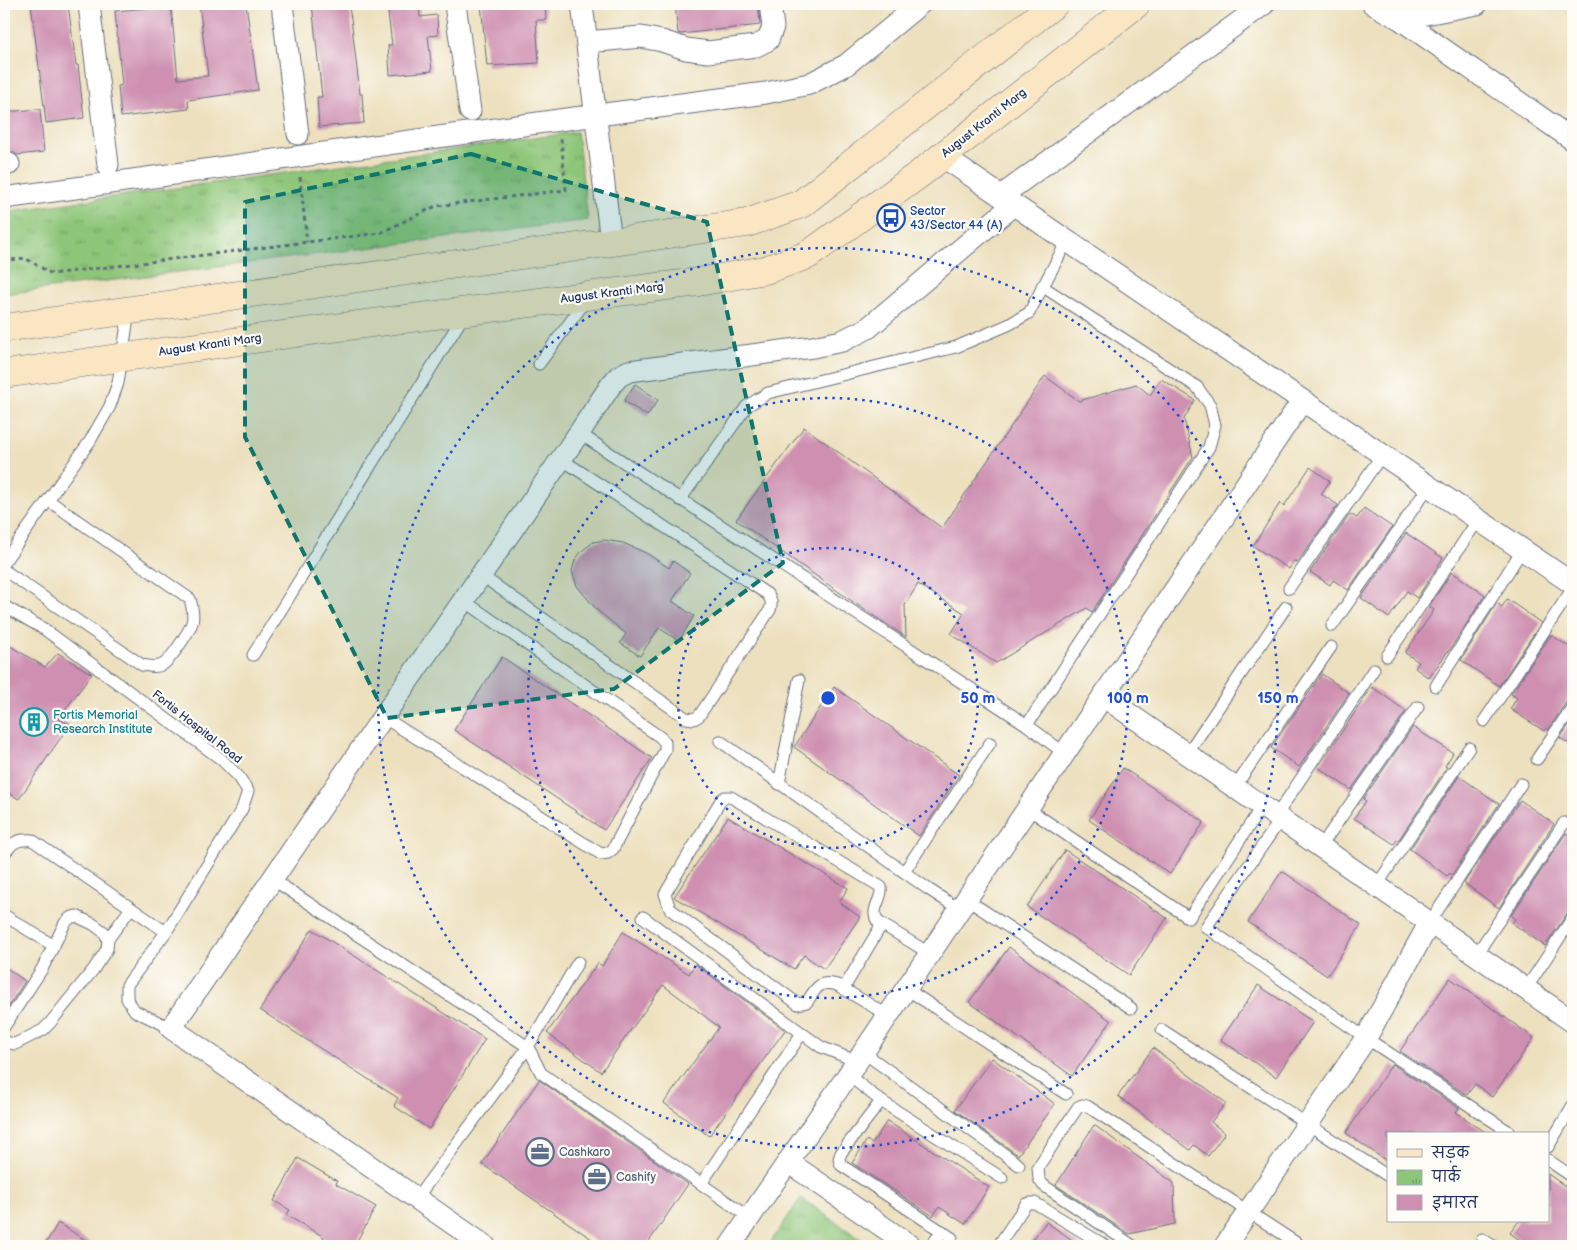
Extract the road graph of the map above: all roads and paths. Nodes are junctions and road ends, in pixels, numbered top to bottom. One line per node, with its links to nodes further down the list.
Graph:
1 (89, 4): 21 (street)
2 (282, 4): 17 (street)
3 (455, 4): 14 (street)
4 (582, 4): 13 (street)
5 (770, 4): 13 (street)
6 (920, 4): 15 (street)
7 (1054, 4): 26 (main road)
8 (1136, 4): 19 (main road, August Kranti Marg)
9 (1264, 4): 23 (street)
10 (1373, 4): 12 (street)
11 (1478, 4): 12 (street)
12 (1400, 19): 18 (street)
13 (587, 42): 15 (street)
14 (470, 111)
15 (596, 115): 16 (street); 26 (street)
16 (559, 120): 20 (street); 25 (path)
17 (298, 134)
18 (1573, 140)
19 (942, 156): 23 (street); 29 (main road, August Kranti Marg)
20 (298, 157): 22 (street); 25 (path)
21 (108, 165)
22 (4, 198)
23 (1007, 200): 24 (street); 37 (street)
24 (1067, 241): 28 (lane); 36 (street)
25 (307, 242): 27 (path)
26 (611, 242): 30 (main road)
27 (4, 261)
28 (1042, 286): 42 (lane); 66 (lane)
29 (590, 295): 31 (main road, August Kranti Marg); 34 (lane)
30 (129, 310): 32 (main road); 33 (lane)
31 (466, 311): 33 (main road, August Kranti Marg); 56 (lane)
32 (4, 328)
33 (122, 358): 35 (main road, August Kranti Marg); 41 (lane)
34 (539, 364)
35 (4, 374)
36 (1302, 401): 38 (street); 61 (street)
37 (579, 433): 39 (street); 42 (lane)
38 (1382, 455): 40 (street); 49 (lane)
39 (561, 460): 47 (street); 47 (lane)
40 (1429, 486): 43 (street); 54 (lane)
41 (48, 500): 45 (lane); 46 (lane)
42 (680, 500): 66 (lane)
43 (1478, 520): 44 (street); 57 (lane)
44 (1522, 550): 48 (street); 60 (lane)
45 (4, 562)
46 (4, 570)
47 (482, 576): 51 (street)
48 (1573, 584)
49 (1288, 588)
50 (1573, 588): 65 (lane)
51 (463, 600): 64 (street); 64 (lane)
52 (4, 606): 91 (lane, Fortis Hospital Road)
53 (1286, 607): 71 (lane)
54 (1332, 626)
55 (1332, 647): 75 (lane)
56 (253, 655)
57 (1387, 656)
58 (1374, 669): 77 (lane)
59 (799, 680): 73 (lane)
60 (1436, 686)
61 (1103, 696): 70 (street); 71 (street)
62 (1573, 706): 72 (lane)
63 (1418, 707): 79 (lane)
64 (383, 717): 82 (street)
65 (1484, 721)
66 (1027, 726): 70 (lane)
67 (720, 742): 73 (lane)
68 (990, 743): 81 (lane)
69 (1470, 748): 83 (lane)
70 (1064, 753): 76 (street)
71 (1187, 754): 75 (street)
72 (1538, 759)
73 (779, 784): 81 (lane)
74 (1521, 784): 89 (lane)
75 (1235, 788): 77 (street)
76 (1027, 808): 77 (lane); 84 (street)
77 (1273, 814): 79 (street); 107 (lane)
78 (1564, 823): 95 (lane)
79 (1321, 846): 83 (street)
80 (4, 854): 85 (lane)
81 (904, 872): 84 (lane)
82 (272, 879): 104 (street); 109 (lane)
83 (1377, 885): 89 (street)
84 (962, 904): 94 (street); 100 (lane)
85 (131, 908): 91 (lane); 92 (lane)
86 (4, 915): 93 (lane)
87 (643, 917): 106 (lane)
88 (1573, 917): 99 (lane)
89 (1430, 922): 95 (street); 107 (street)
90 (882, 924): 94 (lane); 97 (lane); 97 (lane)
91 (166, 932): 104 (lane)
92 (108, 939): 93 (lane); 108 (lane)
93 (54, 946): 103 (lane)
94 (929, 953): 98 (street)
95 (1476, 955): 99 (street)
96 (578, 962): 109 (lane)
97 (844, 988): 101 (lane)
98 (905, 988): 101 (street); 111 (lane)
99 (1526, 989): 102 (street)
100 (1131, 1008)
101 (888, 1015): 110 (street)
102 (1572, 1019)
103 (4, 1027)
104 (171, 1028): 124 (street)
105 (1162, 1030): 114 (lane)
106 (802, 1033): 110 (lane); 123 (lane)
107 (1366, 1038): 114 (street); 115 (lane)
108 (4, 1042)
109 (528, 1047): 123 (lane); 124 (lane)
110 (856, 1063): 112 (lane); 118 (street); 119 (lane)
111 (1066, 1094)
112 (882, 1102): 122 (lane); 127 (lane)
113 (1573, 1105): 116 (lane)
114 (1308, 1124): 120 (lane); 125 (street)
115 (1508, 1131)
116 (1550, 1144)
117 (1550, 1161): 121 (lane)
118 (788, 1162): 126 (street); 132 (street)
119 (1019, 1165)
120 (1387, 1175)
121 (1573, 1177)
122 (1002, 1178)
123 (701, 1184): 126 (lane)
124 (416, 1198): 130 (street)
125 (1248, 1212): 136 (lane); 137 (street); 138 (lane)
126 (749, 1217): 131 (street)
127 (942, 1231): 128 (lane); 133 (lane)
128 (952, 1238)
129 (1482, 1239): 139 (lane)
130 (485, 1246)
131 (730, 1246)
132 (911, 1246)
133 (931, 1246)
134 (998, 1246): 135 (lane)
135 (1106, 1246)
136 (1133, 1246)
137 (1225, 1246)
138 (1301, 1246)
139 (1493, 1246)

